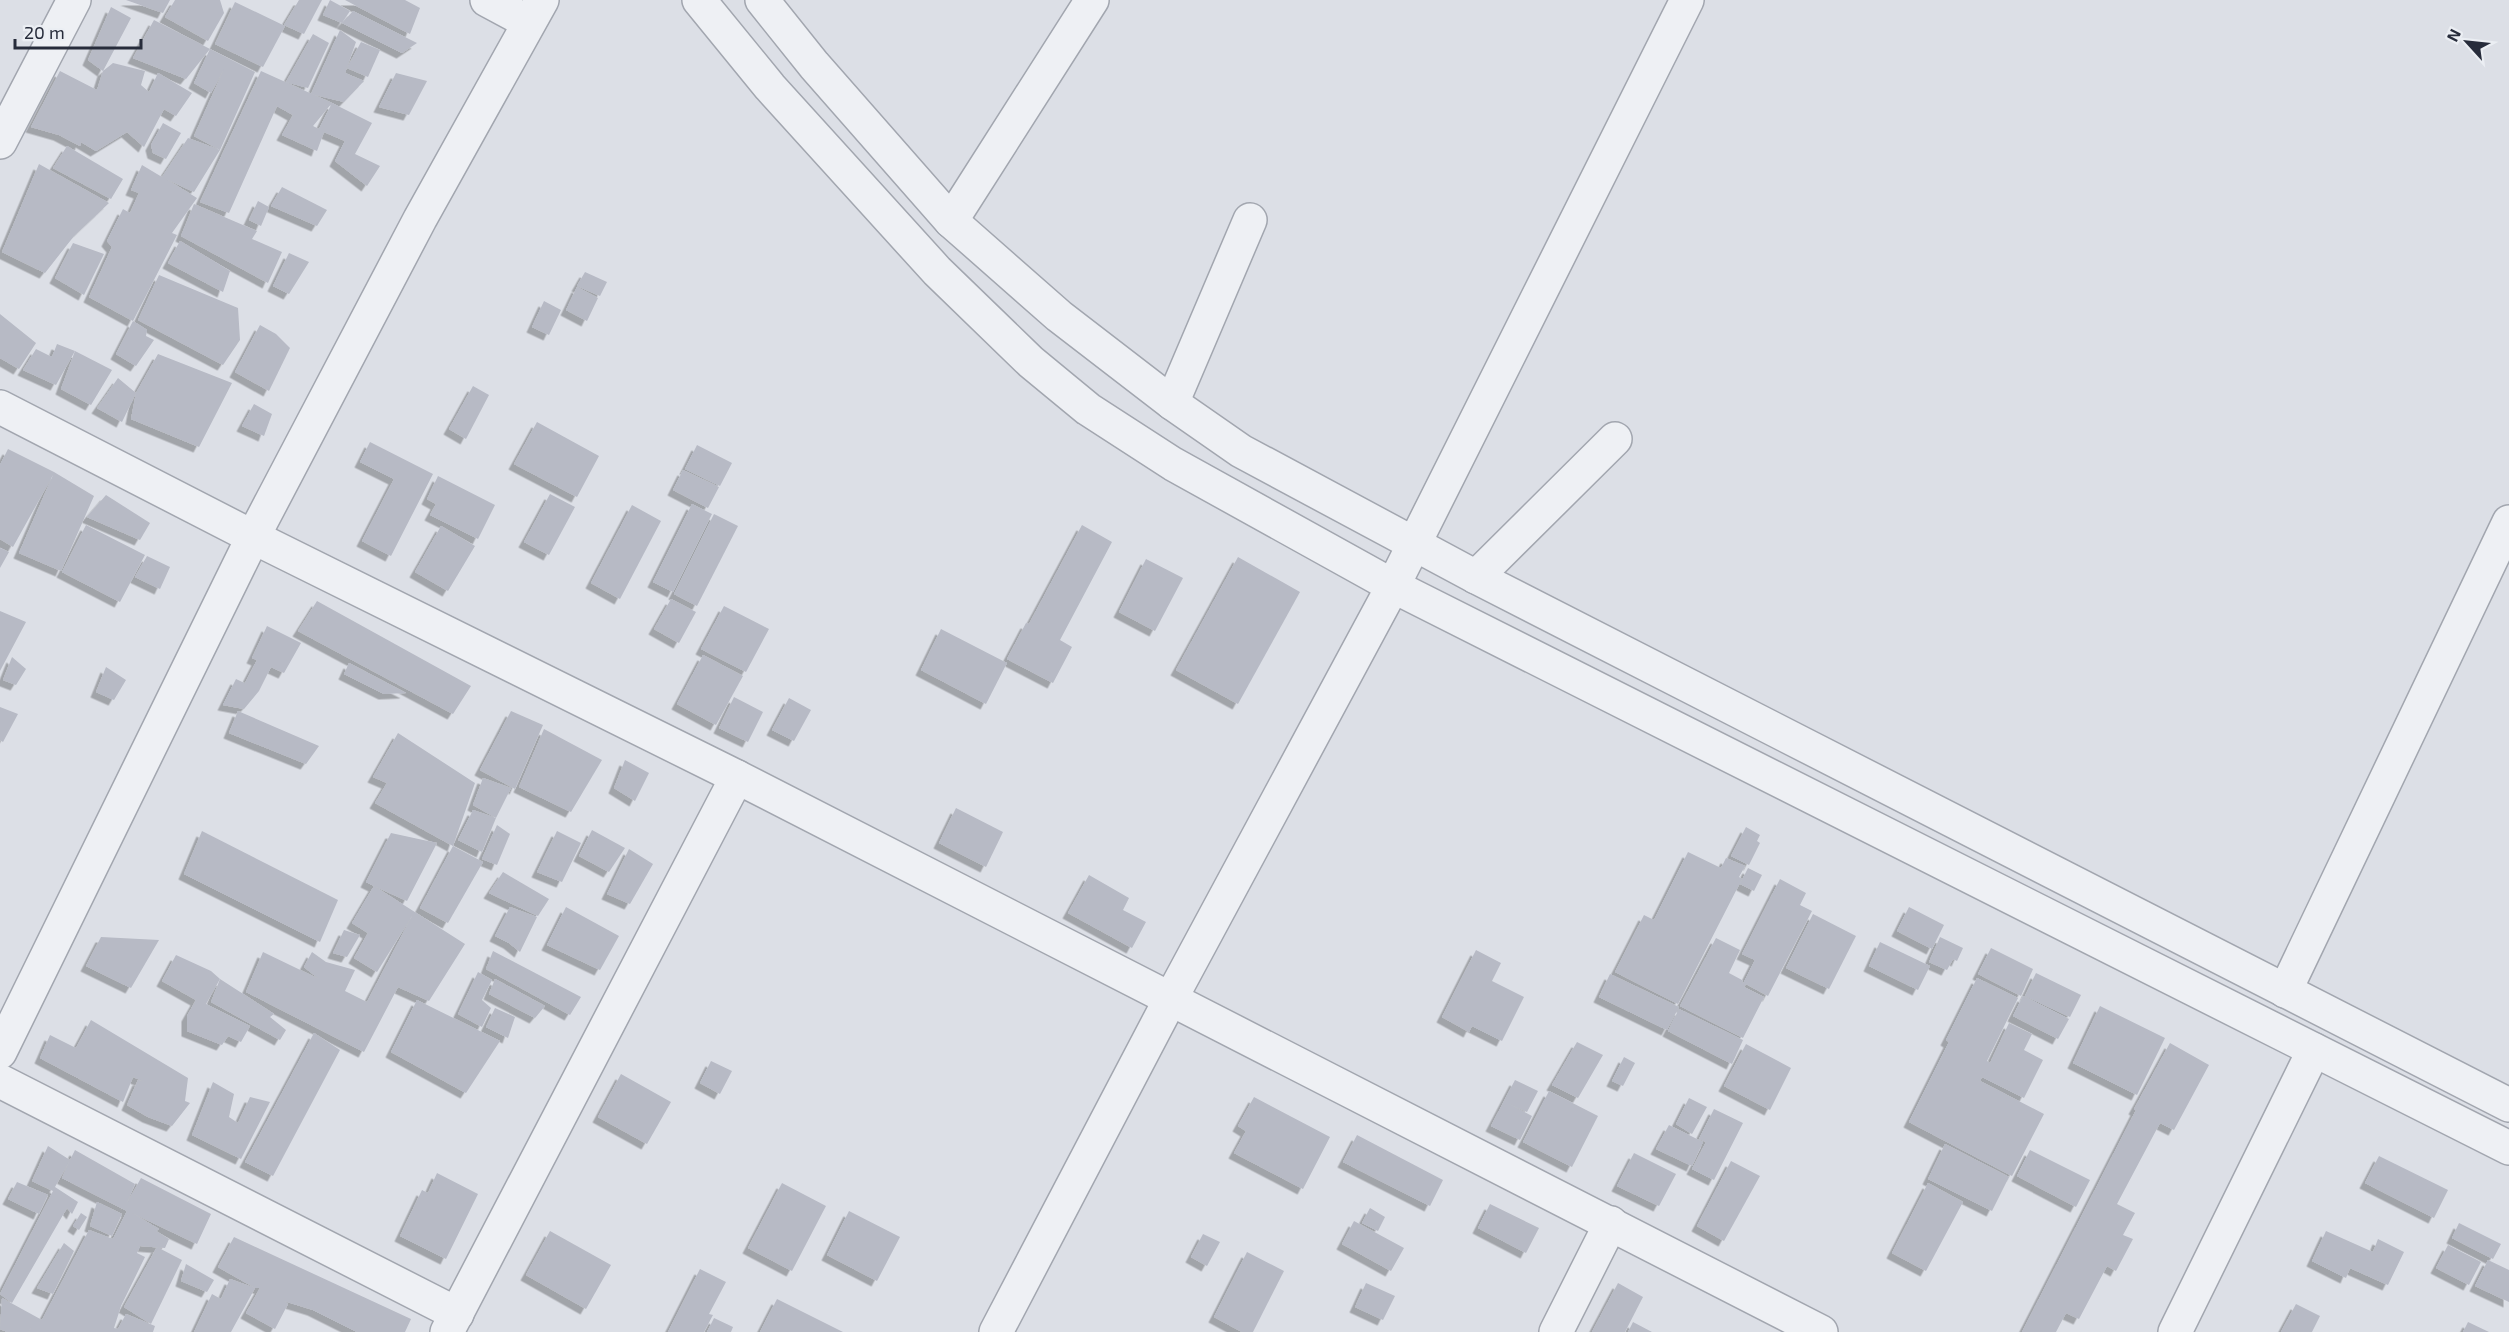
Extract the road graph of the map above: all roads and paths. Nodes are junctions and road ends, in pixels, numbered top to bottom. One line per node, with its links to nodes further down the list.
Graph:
1 (74, 0): 8 (street)
2 (487, 0): 7 (street)
3 (699, 0): 18 (street)
4 (762, 0): 10 (street)
5 (1092, 0): 10 (street)
6 (1687, 0): 16 (street)
7 (535, 11): 15 (street)
8 (0, 142)
9 (1250, 220): 11 (street)
10 (951, 221): 11 (street)
11 (1172, 403): 16 (street)
12 (0, 407): 15 (street)
13 (1615, 439): 17 (street)
14 (2509, 522): 20 (street)
15 (253, 537): 19 (street); 23 (street)
16 (1413, 544): 17 (street); 18 (street)
17 (1476, 577): 20 (street)
18 (1393, 586): 21 (street); 22 (street)
19 (737, 777): 21 (street); 28 (street)
20 (2285, 991): 25 (street)
21 (1170, 1000): 27 (street); 29 (street)
22 (2314, 1050): 26 (street); 32 (street)
23 (0, 1052)
24 (0, 1081): 28 (street)
25 (2509, 1105)
26 (2509, 1148)
27 (1611, 1223): 30 (street); 31 (street)
28 (452, 1323)
29 (996, 1332)
30 (1556, 1332)
31 (1821, 1332)
32 (2175, 1332)

